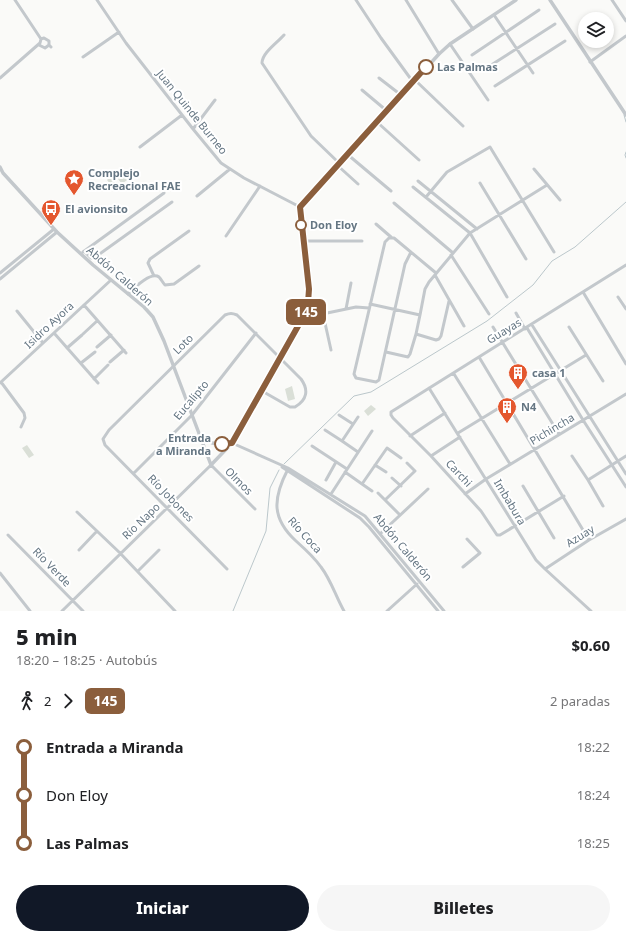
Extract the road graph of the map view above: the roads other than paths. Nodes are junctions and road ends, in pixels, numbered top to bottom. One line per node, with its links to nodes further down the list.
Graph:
1 (15, 0): 18 (street)
2 (96, 0): 14 (street, Juan Quinde Burneo)
3 (356, 0): 32 (street)
4 (406, 0): 23 (street)
5 (452, 0): 13 (street)
6 (516, 0): 10 (street)
7 (550, 0): 26 (street)
8 (612, 0): 11 (street)
9 (539, 10): 15 (street)
10 (494, 15): 13 (street); 15 (street)
11 (626, 21)
12 (555, 24): 22 (street)
13 (473, 29): 20 (street)
14 (119, 32): 25 (street); 39 (street, Juan Quinde Burneo)
15 (506, 32): 22 (street); 24 (street)
16 (284, 35): 47 (street)
17 (626, 36): 26 (street)
18 (41, 38): 21 (street); 21 (street)
19 (565, 41): 27 (street)
20 (450, 44): 23 (street); 37 (street)
21 (39, 45): 30 (street)
22 (517, 48): 27 (street); 28 (street)
23 (439, 54): 32 (street)
24 (472, 55)
25 (83, 57)
26 (590, 62): 40 (street)
27 (527, 64): 29 (street); 33 (street)
28 (485, 69)
29 (533, 73)
30 (0, 78)
31 (379, 78): 35 (street)
32 (414, 81): 35 (street); 42 (street)
33 (495, 86)
34 (362, 90): 38 (street)
35 (401, 95): 38 (street)
36 (215, 100): 43 (street)
37 (488, 100)
38 (387, 110): 41 (street)
39 (182, 115): 43 (street, Juan Quinde Burneo); 44 (street)
40 (626, 115)
41 (377, 122): 45 (street); 46 (street)
42 (464, 126)
43 (192, 129): 49 (street, Juan Quinde Burneo)
44 (140, 148)
45 (348, 154): 47 (street); 58 (street)
46 (419, 160)
47 (338, 164): 54 (street); 67 (street)
48 (0, 167): 51 (street, Abdón Calderón)
49 (230, 169): 56 (street, Juan Quinde Burneo); 61 (street)
50 (534, 169): 55 (street)
51 (2, 175): 71 (street, Abdón Calderón)
52 (418, 181): 59 (street)
53 (480, 183): 68 (street)
54 (358, 184)
55 (547, 185): 63 (street); 64 (street)
56 (260, 186): 67 (street, Juan Quinde Burneo); 74 (street)
57 (413, 187): 62 (street)
58 (391, 191)
59 (431, 191): 62 (street); 63 (street); 70 (street)
60 (164, 193): 80 (street)
61 (197, 196)
62 (426, 197): 73 (street)
63 (523, 200): 68 (street); 79 (street)
64 (560, 200)
65 (172, 202): 82 (street)
66 (394, 203): 81 (street)
67 (300, 207): 76 (street, Río Napo)
68 (499, 216): 70 (street); 83 (street)
69 (376, 224): 75 (street)
70 (477, 229): 73 (street)
71 (55, 231): 80 (street, Abdón Calderón); 87 (street); 90 (street)
72 (189, 231): 89 (street)
73 (470, 234): 81 (street); 95 (street)
74 (226, 236)
75 (391, 237): 78 (street); 98 (street)
76 (303, 240): 77 (street); 109 (street, Río Napo)
77 (362, 242)
78 (410, 252): 88 (street); 103 (street)
79 (554, 252)
80 (82, 253): 82 (street); 84 (street, Abdón Calderón)
81 (452, 254): 88 (street); 107 (street)
82 (92, 258): 84 (street)
83 (526, 259)
84 (92, 264): 91 (street, Abdón Calderón)
85 (626, 265): 93 (street, Guayas)
86 (199, 266): 89 (street)
87 (0, 274)
88 (435, 274): 97 (street); 108 (street)
89 (154, 276): 94 (street)
90 (0, 279)
91 (111, 280): 94 (street, Abdón Calderón); 99 (street, Isidro Ayora)
92 (351, 283): 101 (street)
93 (583, 292): 111 (street, Guayas); 134 (street)
94 (128, 294): 136 (street, Abdón Calderón)
95 (506, 297)
96 (618, 298): 102 (street)
97 (449, 301): 112 (street); 118 (street)
98 (370, 304): 100 (street); 103 (street)
99 (84, 305): 110 (street); 116 (street, Isidro Ayora)
100 (369, 308): 101 (street); 127 (street)
101 (346, 309): 106 (street)
102 (626, 309)
103 (395, 310): 108 (street); 127 (street)
104 (17, 311): 120 (street)
105 (516, 312): 115 (street)
106 (323, 314): 109 (street); 125 (street)
107 (489, 314)
108 (420, 315): 118 (street)
109 (303, 318): 131 (street, Río Napo)
110 (97, 320): 119 (street); 123 (street)
111 (532, 325): 115 (street, Guayas); 137 (street)
112 (464, 326)
113 (568, 327): 129 (street)
114 (493, 328): 121 (street)
115 (526, 328): 121 (street, Guayas); 138 (street)
116 (54, 333): 120 (street, Isidro Ayora); 123 (street)
117 (256, 333): 131 (street, Loto); 136 (street, Loto); 151 (street, Eucalipto)
118 (416, 334): 127 (street)
119 (111, 335): 122 (street); 124 (street)
120 (43, 342): 142 (street, Isidro Ayora)
121 (502, 342): 130 (street, Guayas); 145 (street)
122 (96, 347)
123 (67, 348): 133 (street)
124 (124, 350): 128 (street); 132 (street)
125 (331, 350)
126 (94, 352): 133 (street)
127 (386, 352)
128 (126, 353)
129 (586, 355): 137 (street); 141 (street)
130 (478, 357): 139 (street, Guayas); 148 (street)
131 (281, 358): 146 (street, Río Napo); 146 (street, Loto)
132 (110, 362)
133 (81, 364): 140 (street)
134 (626, 364)
135 (108, 366): 140 (street)
136 (174, 366): 151 (street, Abdón Calderón); 166 (street, Loto)
137 (560, 370): 138 (street); 154 (street)
138 (555, 373): 145 (street); 156 (street)
139 (454, 374): 144 (street, Guayas); 155 (street)
140 (94, 379): 143 (street)
141 (603, 381)
142 (1, 382): 158 (street)
143 (98, 384)
144 (430, 388): 149 (street, Guayas); 150 (street, Imbabura)
145 (531, 389): 148 (street); 162 (street)
146 (262, 391): 168 (street, Río Napo)
147 (626, 394): 154 (street, Pichincha)
148 (508, 403): 155 (street); 170 (street)
149 (391, 412): 163 (street, Carchi)
150 (445, 413): 161 (street, Imbabura); 163 (street)
151 (192, 415): 164 (street, Abdón Calderón); 186 (street, Eucalipto)
152 (339, 415): 157 (street)
153 (358, 417): 157 (street)
154 (589, 417): 156 (street, Pichincha); 177 (street)
155 (482, 419): 161 (street); 179 (street)
156 (583, 420): 162 (street, Pichincha); 182 (street)
157 (353, 424): 167 (street)
158 (21, 428)
159 (325, 430): 167 (street)
160 (372, 431): 171 (street)
161 (458, 433): 165 (street, Imbabura)
162 (559, 434): 170 (street, Pichincha)
163 (410, 436): 172 (street, Carchi)
164 (201, 437): 168 (street); 180 (street, Abdón Calderón)
165 (460, 438): 172 (street); 189 (street, Imbabura)
166 (103, 439): 186 (street, Río Jobones)
167 (342, 441): 171 (street)
168 (232, 443): 180 (street, Río Napo); 183 (street, Abdón Calderón)
169 (312, 446): 176 (street)
170 (534, 450): 179 (street, Pichincha); 201 (street)
171 (358, 452): 184 (street)
172 (431, 456): 199 (street, Carchi)
173 (572, 456): 191 (street)
174 (626, 456): 177 (street)
175 (401, 458): 181 (street)
176 (336, 462): 184 (street); 190 (street)
177 (618, 462): 182 (street); 187 (street)
178 (407, 463): 193 (street)
179 (510, 464): 189 (street, Pichincha)
180 (211, 465): 204 (street, Río Napo); 205 (street, Olmos)
181 (375, 465): 185 (street); 192 (street)
182 (612, 465): 191 (street); 195 (street)
183 (288, 469): 200 (street, Abdón Calderón); 232 (street, Río Coca)
184 (346, 470): 192 (street); 200 (street)
185 (386, 472)
186 (134, 473): 204 (street, Río Jobones)
187 (626, 474)
188 (392, 478): 193 (street)
189 (486, 478): 199 (street, Pichincha); 210 (street, Imbabura)
190 (326, 480)
191 (588, 480): 203 (street)
192 (362, 484): 197 (street)
193 (401, 486): 202 (street)
194 (523, 486): 207 (street)
195 (626, 487)
196 (428, 489): 208 (street)
197 (372, 491)
198 (378, 493): 202 (street)
199 (465, 494): 210 (street, Carchi)
200 (330, 496): 212 (street, Abdón Calderón); 226 (street, Abdón Calderón)
201 (564, 496): 207 (street); 216 (street)
202 (386, 500): 208 (street)
203 (603, 506)
204 (167, 508): 219 (street, Río Napo); 221 (street, Río Jobones)
205 (255, 509)
206 (78, 512): 211 (street)
207 (538, 512): 210 (street); 214 (street)
208 (400, 515): 212 (street)
209 (626, 519): 216 (street, Azuay)
210 (514, 526): 222 (street, Imbabura)
211 (96, 531): 217 (street); 219 (street)
212 (380, 534): 225 (street, Abdón Calderón)
213 (8, 535): 227 (street, Río Verde)
214 (554, 538)
215 (467, 539): 220 (street)
216 (590, 540): 222 (street, Azuay)
217 (79, 550)
218 (159, 550): 223 (street)
219 (120, 553): 223 (street); 227 (street, Río Napo)
220 (464, 567)
221 (227, 569)
222 (544, 570): 236 (street, Imbabura)
223 (138, 571): 231 (street)
224 (0, 573): 228 (street)
225 (420, 582): 226 (street); 235 (street, Abdón Calderón)
226 (416, 584): 233 (street); 234 (street, Abdón Calderón)
227 (73, 601): 229 (street, Río Napo); 230 (street, Río Verde)
228 (30, 611)
229 (62, 611)
230 (83, 611)
231 (175, 611)
232 (344, 611)
233 (387, 611)
234 (438, 611)
235 (444, 611)
236 (591, 611)

